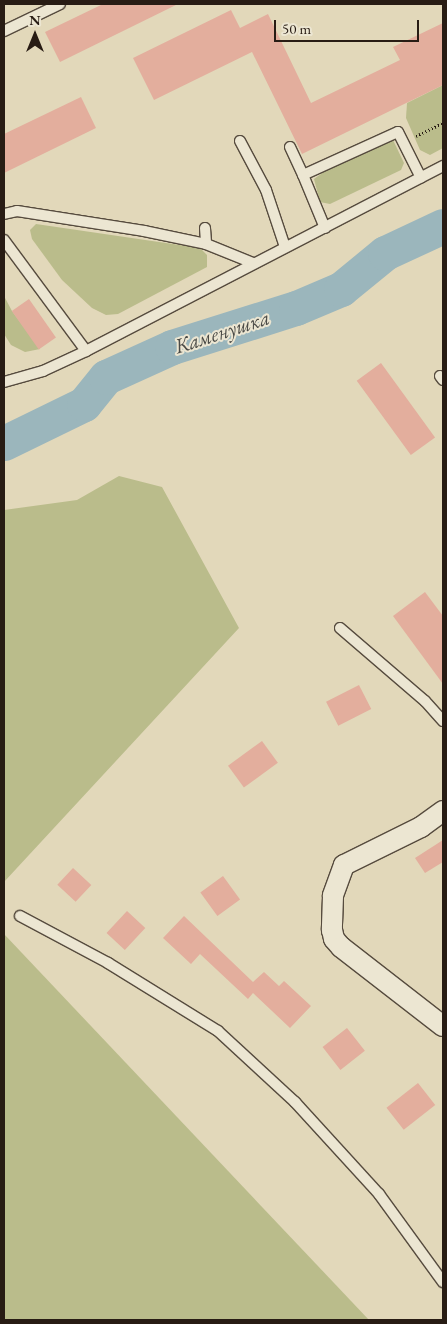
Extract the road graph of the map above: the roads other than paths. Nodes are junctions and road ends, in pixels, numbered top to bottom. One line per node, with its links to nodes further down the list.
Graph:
1 (60, 4): 2 (lane)
2 (4, 31)
3 (240, 141): 13 (lane)
4 (290, 147): 6 (lane)
5 (443, 166): 7 (lane)
6 (303, 175): 7 (lane); 10 (lane)
7 (421, 178): 10 (lane)
8 (4, 214): 12 (lane)
9 (205, 228): 12 (lane)
10 (325, 228): 13 (lane)
11 (4, 240): 15 (lane)
12 (206, 244): 14 (lane)
13 (285, 247): 14 (lane)
14 (253, 263): 15 (lane)
15 (86, 351): 16 (lane)
16 (4, 382)
17 (340, 628): 18 (lane)
18 (443, 721)
19 (443, 811): 21 (street)
20 (20, 916): 22 (lane)
21 (443, 1026)
22 (443, 1282)

